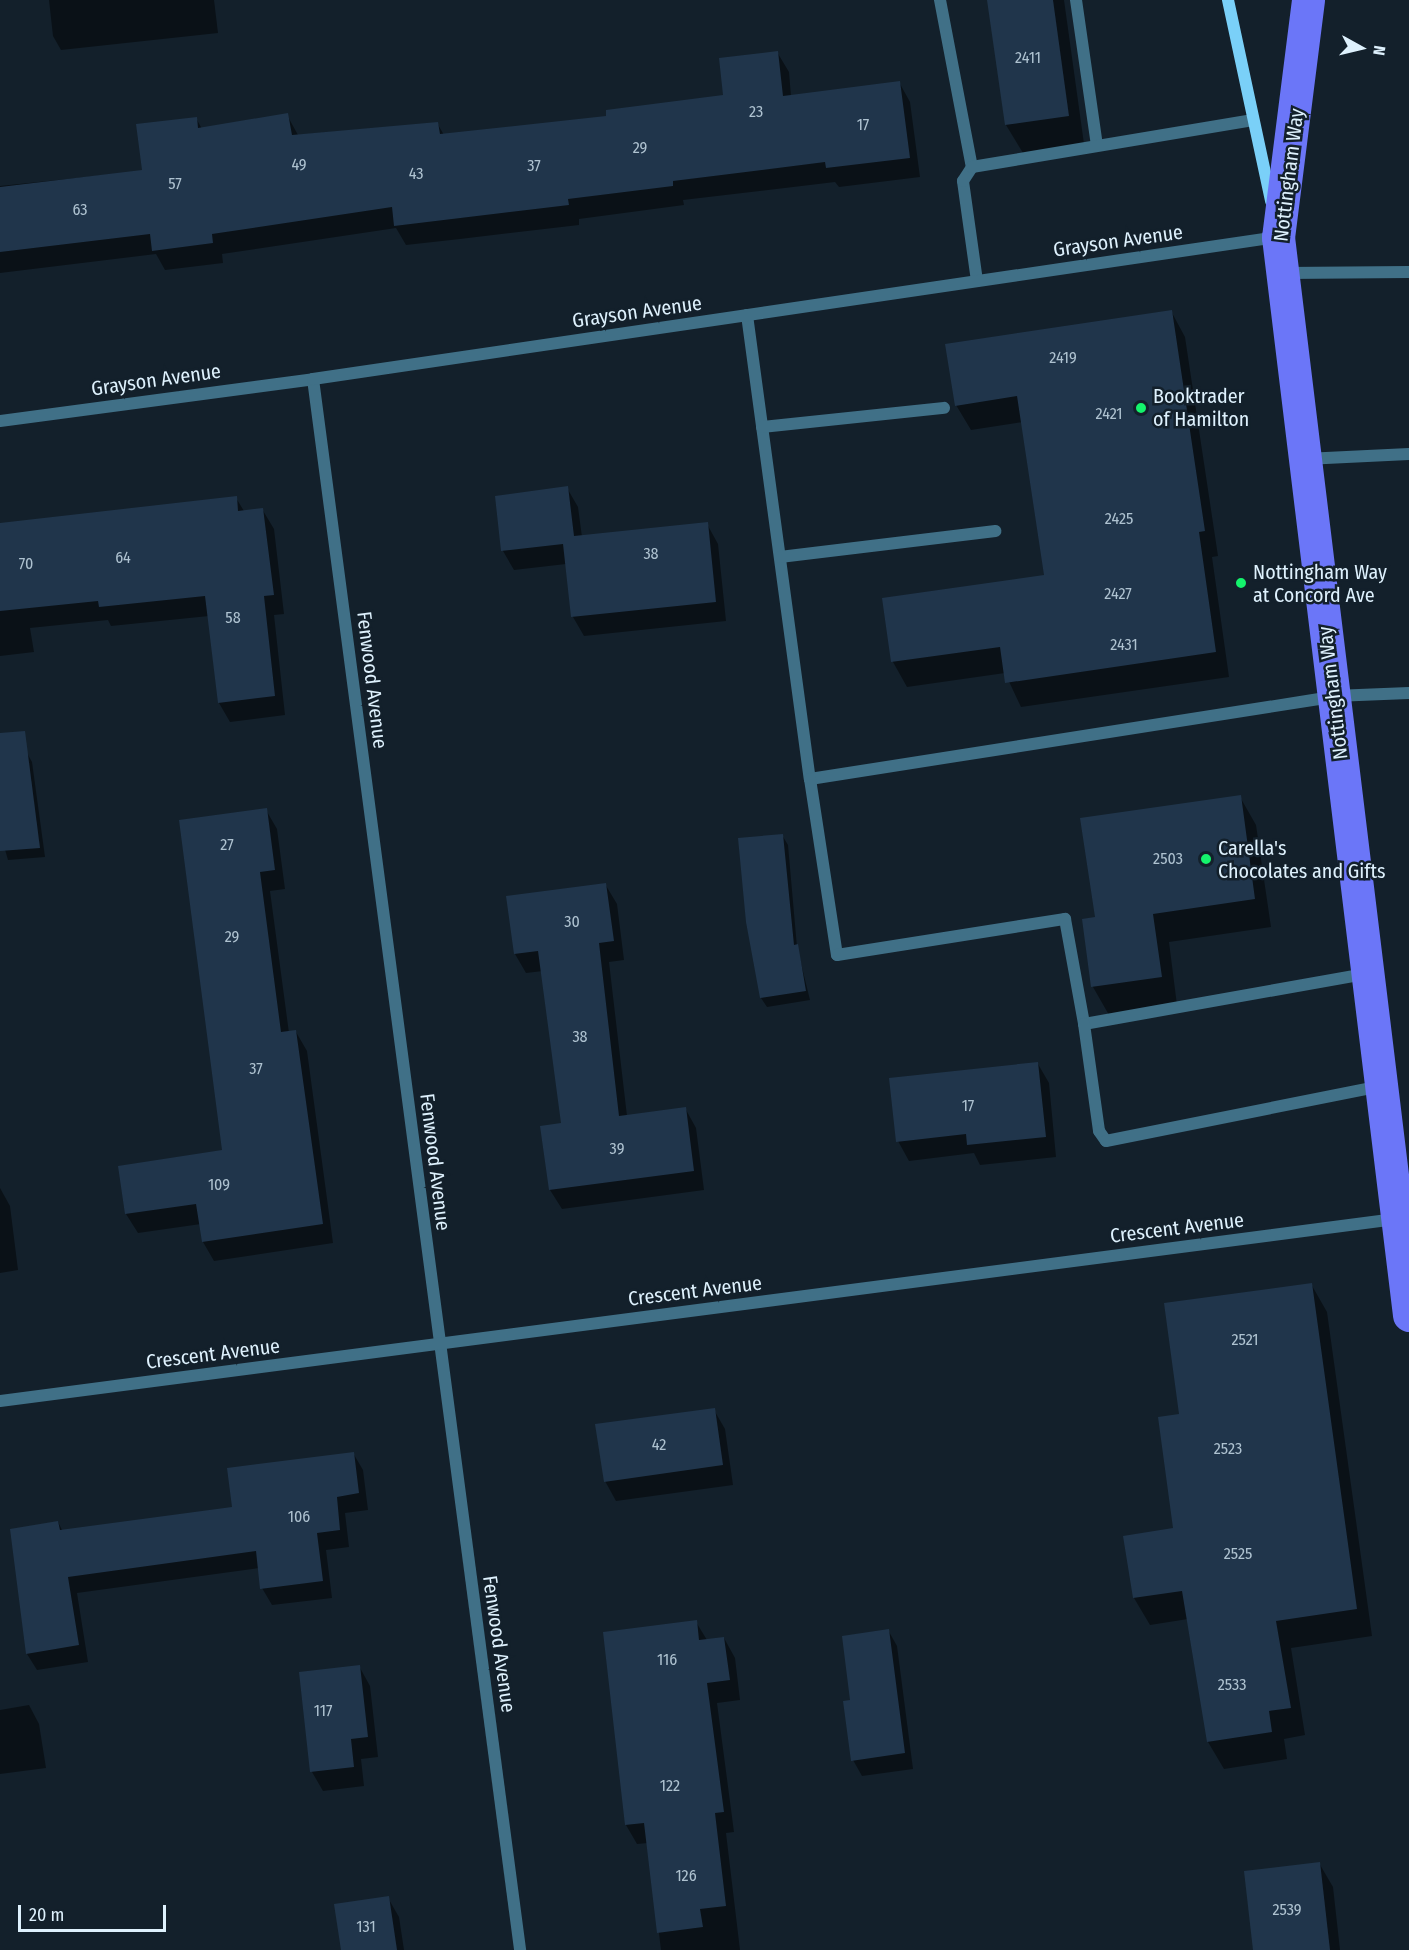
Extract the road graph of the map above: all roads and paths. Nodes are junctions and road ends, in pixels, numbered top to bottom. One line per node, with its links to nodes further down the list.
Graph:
1 (940, 0): 7 (street)
2 (1076, 0): 6 (street)
3 (1228, 0): 5 (main road)
4 (1308, 0): 8 (main road, Nottingham Way)
5 (1253, 120): 6 (street); 8 (main road)
6 (1097, 146): 7 (street)
7 (972, 167): 11 (street)
8 (1278, 237): 10 (main road, Nottingham Way); 11 (street, Grayson Avenue)
9 (1409, 272): 10 (street)
10 (1283, 273): 18 (main road, Nottingham Way)
11 (977, 281): 12 (street, Grayson Avenue)
12 (747, 315): 13 (street, Grayson Avenue); 16 (street)
13 (313, 379): 15 (street, Grayson Avenue); 29 (street, Fenwood Avenue)
14 (944, 408): 16 (street)
15 (0, 421)
16 (762, 427): 20 (street)
17 (1409, 454): 18 (street)
18 (1305, 459): 22 (main road, Nottingham Way)
19 (995, 531): 20 (street)
20 (780, 557): 23 (street)
21 (1409, 693): 22 (street)
22 (1333, 696): 23 (street); 24 (main road, Nottingham Way)
23 (810, 779): 25 (street)
24 (1367, 974): 25 (street); 26 (main road, Nottingham Way)
25 (1084, 1024): 26 (street)
26 (1382, 1086): 27 (main road, Nottingham Way)
27 (1395, 1219): 28 (main road, Nottingham Way); 29 (street, Crescent Avenue)
28 (1409, 1315)
29 (440, 1344): 30 (street, Crescent Avenue); 31 (street, Fenwood Avenue)
30 (0, 1401)
31 (520, 1950)

